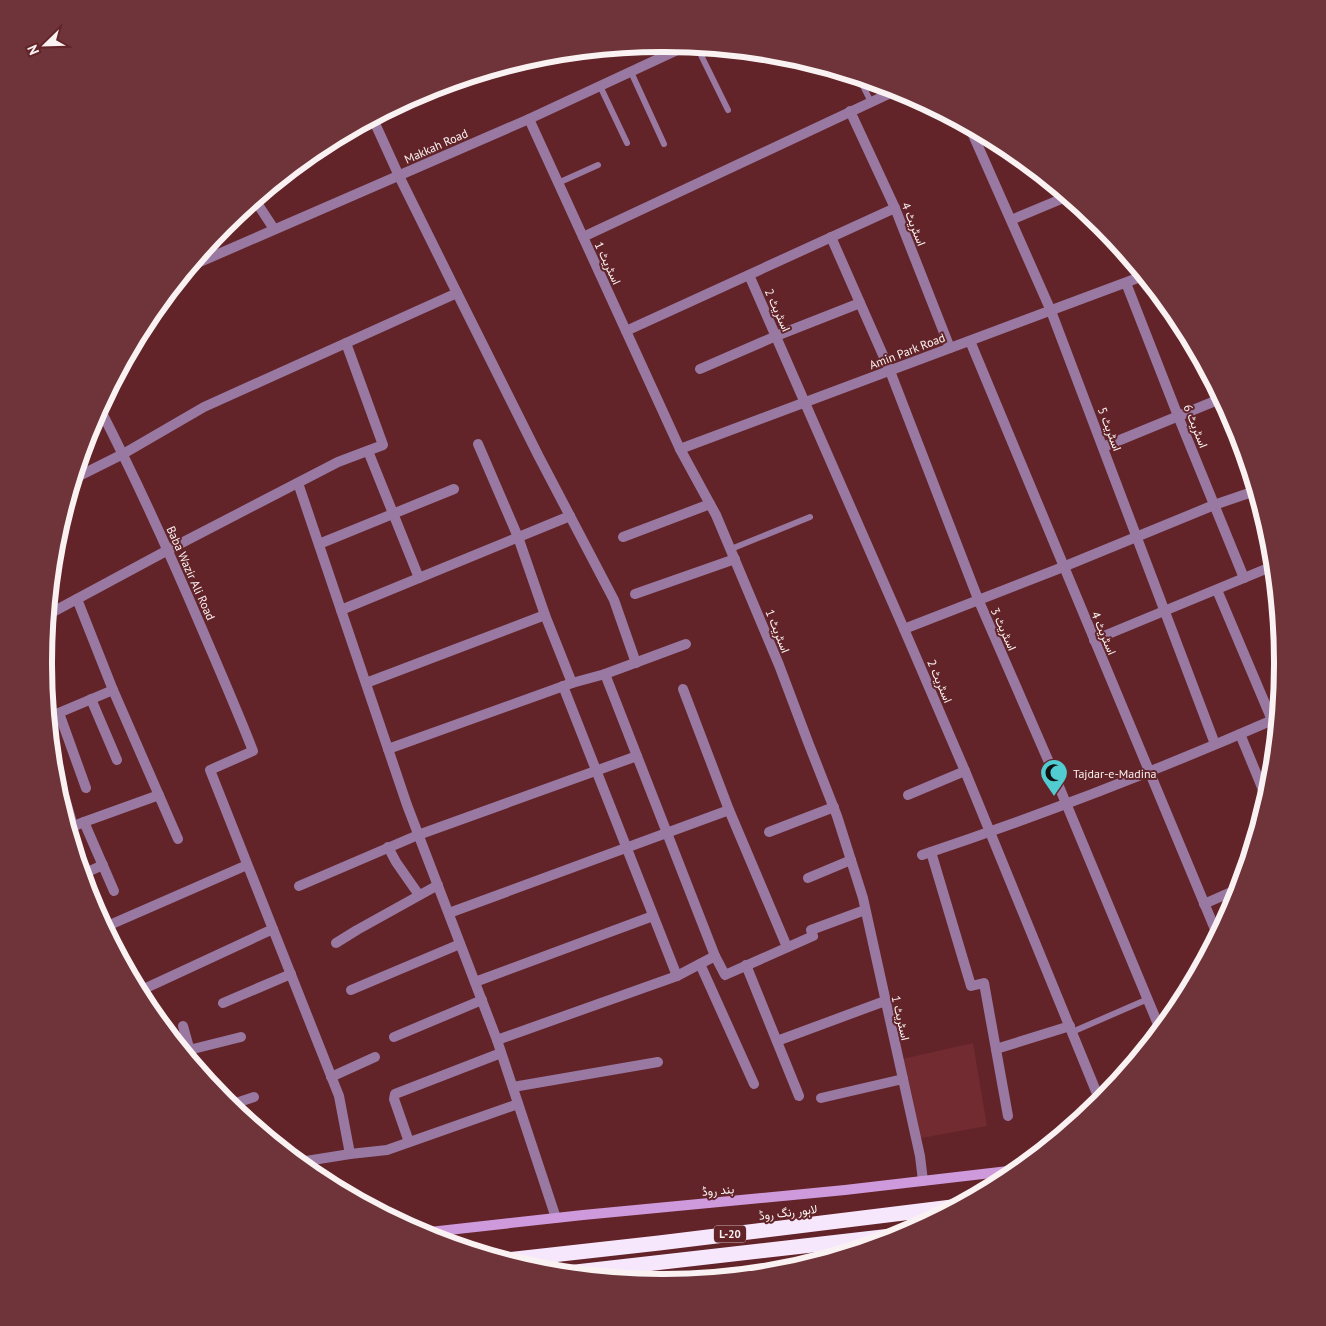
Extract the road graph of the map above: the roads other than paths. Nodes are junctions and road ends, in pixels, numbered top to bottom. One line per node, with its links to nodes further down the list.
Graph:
1 (672, 52): 3 (street, Makkah Road)
2 (700, 54): 8 (lane)
3 (631, 72): 4 (street, Makkah Road); 14 (lane)
4 (600, 86): 10 (street, Makkah Road); 13 (lane)
5 (863, 87): 7 (lane)
6 (886, 95): 7 (street)
7 (871, 102): 9 (street)
8 (728, 110)
9 (850, 111): 20 (street, اسٹریٹ 4); 23 (street)
10 (528, 119): 16 (street, Makkah Road); 17 (street, اسٹریٹ 1)
11 (376, 124): 16 (street)
12 (974, 138): 21 (street, اسٹریٹ 5)
13 (627, 143)
14 (664, 144)
15 (598, 165): 17 (lane)
16 (399, 176): 22 (street, Makkah Road); 29 (street)
17 (558, 183): 23 (street, اسٹریٹ 1)
18 (1060, 199): 21 (street)
19 (259, 205): 22 (street)
20 (894, 208): 24 (street); 36 (street, اسٹریٹ 4)
21 (1010, 220): 31 (street, اسٹریٹ 5)
22 (274, 229): 25 (street, Makkah Road)
23 (583, 237): 32 (street, اسٹریٹ 1)
24 (831, 237): 26 (street); 30 (street, اسٹریٹ 3)
25 (205, 259)
26 (749, 275): 32 (street); 33 (street, اسٹریٹ 2)
27 (1137, 279): 28 (street, Amin Park Road)
28 (1126, 283): 31 (street, Amin Park Road); 41 (street, اسٹریٹ 6)
29 (456, 293): 35 (street); 55 (street)
30 (860, 303): 33 (street); 38 (street, اسٹریٹ 3)
31 (1051, 311): 34 (street, Amin Park Road); 44 (street, اسٹریٹ 5)
32 (626, 331): 45 (street, اسٹریٹ 1)
33 (776, 336): 37 (street); 40 (street, اسٹریٹ 2)
34 (970, 341): 36 (street, Amin Park Road); 63 (street, اسٹریٹ 4)
35 (346, 343): 46 (street); 47 (street)
36 (950, 348): 38 (street, Amin Park Road)
37 (700, 369)
38 (890, 371): 40 (street, Amin Park Road); 70 (street, اسٹریٹ 3)
39 (1214, 400): 41 (street)
40 (805, 402): 45 (street, Amin Park Road); 75 (street, اسٹریٹ 2)
41 (1178, 416): 44 (street); 53 (street, اسٹریٹ 6)
42 (104, 417): 47 (street, Baba Wazir Ali Road)
43 (478, 444): 57 (street)
44 (1103, 447): 59 (street, اسٹریٹ 5)
45 (680, 449): 52 (street, اسٹریٹ 1)
46 (368, 451): 49 (street); 54 (street)
47 (124, 454): 48 (street); 61 (street, Baba Wazir Ali Road)
48 (83, 474)
49 (298, 483): 60 (street); 61 (street)
50 (454, 489): 54 (street)
51 (1249, 493): 53 (street)
52 (710, 504): 58 (street); 62 (street, اسٹریٹ 1)
53 (1214, 505): 59 (street); 66 (street, اسٹریٹ 6)
54 (393, 514): 60 (street); 65 (street)
55 (570, 516): 57 (street); 78 (street)
56 (810, 517): 62 (lane)
57 (518, 537): 65 (street); 74 (street)
58 (623, 537)
59 (1137, 537): 63 (street); 73 (street, اسٹریٹ 5)
60 (319, 544): 72 (street)
61 (168, 550): 69 (street); 114 (street, Baba Wazir Ali Road)
62 (733, 554): 68 (street); 102 (street, اسٹریٹ 1)
63 (1063, 567): 70 (street); 76 (street, اسٹریٹ 4)
64 (1266, 569): 66 (street)
65 (419, 578): 72 (street)
66 (1244, 578): 67 (street)
67 (1217, 590): 73 (street); 85 (street)
68 (635, 594)
69 (77, 598): 71 (street); 83 (street)
70 (978, 600): 75 (street); 101 (street, اسٹریٹ 3)
71 (55, 610)
72 (341, 610): 80 (street)
73 (1165, 611): 76 (street); 90 (street, اسٹریٹ 5)
74 (545, 615): 80 (street); 81 (street)
75 (904, 629): 95 (street, اسٹریٹ 2)
76 (1094, 640): 96 (street, اسٹریٹ 4)
77 (686, 644): 78 (street)
78 (636, 662): 79 (street)
79 (605, 674): 81 (street); 92 (street)
80 (366, 683): 91 (street)
81 (568, 685): 91 (street); 94 (street)
82 (683, 689): 103 (street)
83 (114, 690): 84 (street); 99 (street)
84 (91, 699): 86 (street); 93 (street)
85 (1271, 712)
86 (55, 715)
87 (56, 719): 98 (street)
88 (1270, 721): 89 (street)
89 (1240, 734): 90 (street); 97 (street)
90 (1215, 744): 96 (street)
91 (388, 749): 109 (street)
92 (637, 756): 94 (street); 107 (street)
93 (117, 760)
94 (596, 771): 109 (street); 112 (street)
95 (965, 771): 100 (street); 108 (street, اسٹریٹ 2)
96 (1148, 771): 101 (street); 123 (street, اسٹریٹ 4)
97 (1261, 785)
98 (86, 788)
99 (158, 795): 104 (street); 110 (street)
100 (908, 795)
101 (1067, 804): 108 (street); 141 (street, اسٹریٹ 3)
102 (834, 807): 106 (street); 113 (street, اسٹریٹ 1)
103 (729, 810): 107 (street); 132 (street)
104 (84, 822): 105 (street); 115 (street)
105 (74, 826)
106 (769, 832)
107 (667, 833): 112 (street); 133 (street)
108 (990, 833): 147 (street, اسٹریٹ 2); 153 (street)
109 (418, 834): 111 (street); 118 (street)
110 (178, 839)
111 (388, 847): 119 (street); 122 (street)
112 (626, 848): 125 (street); 126 (street)
113 (851, 860): 117 (street); 124 (street, اسٹریٹ 1)
114 (247, 864): 127 (street); 129 (street)
115 (104, 865): 116 (street); 120 (street)
116 (90, 871)
117 (808, 878)
118 (438, 885): 122 (street); 125 (street)
119 (299, 886)
120 (114, 891)
121 (1228, 893): 123 (street)
122 (419, 895): 130 (street)
123 (1204, 904): 128 (street, اسٹریٹ 4)
124 (865, 910): 132 (street); 143 (street, اسٹریٹ 1)
125 (449, 913): 131 (street)
126 (653, 916): 137 (street); 138 (street)
127 (111, 924)
128 (1214, 927)
129 (273, 929): 136 (street); 139 (street)
130 (336, 943)
131 (460, 944): 138 (street); 140 (street)
132 (787, 947): 135 (street)
133 (716, 956): 134 (street); 135 (street)
134 (700, 964): 137 (street); 160 (street)
135 (746, 965): 151 (street)
136 (291, 974): 144 (street); 158 (street)
137 (677, 976): 150 (street)
138 (475, 982): 142 (street)
139 (146, 988)
140 (351, 990)
141 (1148, 999): 145 (street, اسٹریٹ 3); 147 (lane)
142 (482, 1000): 149 (street); 150 (street)
143 (885, 1001): 151 (street); 159 (street, اسٹریٹ 1)
144 (223, 1003)
145 (1157, 1021)
146 (182, 1026): 152 (street)
147 (1071, 1029): 153 (street); 162 (street, اسٹریٹ 2)
148 (241, 1037): 154 (street)
149 (394, 1037)
150 (497, 1040): 155 (street)
151 (777, 1041): 163 (street)
152 (188, 1046)
153 (996, 1049): 168 (street)
154 (191, 1050)
155 (501, 1053): 161 (street); 169 (street)
156 (375, 1057): 158 (street)
157 (658, 1062): 161 (street)
158 (331, 1077): 170 (street)
159 (902, 1079): 165 (street); 173 (street, اسٹریٹ 1)
160 (754, 1084)
161 (513, 1087): 167 (street)
162 (1097, 1093)
163 (799, 1096)
164 (254, 1097): 166 (street)
165 (821, 1098)
166 (239, 1102)
167 (518, 1104): 169 (street); 175 (street)
168 (1008, 1116)
169 (409, 1142): 170 (street)
170 (350, 1154): 171 (street)
171 (310, 1160)
172 (1000, 1172): 173 (main road, بند روڈ)
173 (923, 1181): 175 (main road, بند روڈ)
174 (937, 1209): 178 (highway, لاہور رنگ روڈ / L-20)
175 (556, 1218): 176 (main road, بند روڈ)
176 (438, 1230)
177 (864, 1239): 179 (highway, L-20)
178 (526, 1258)
179 (598, 1269)

